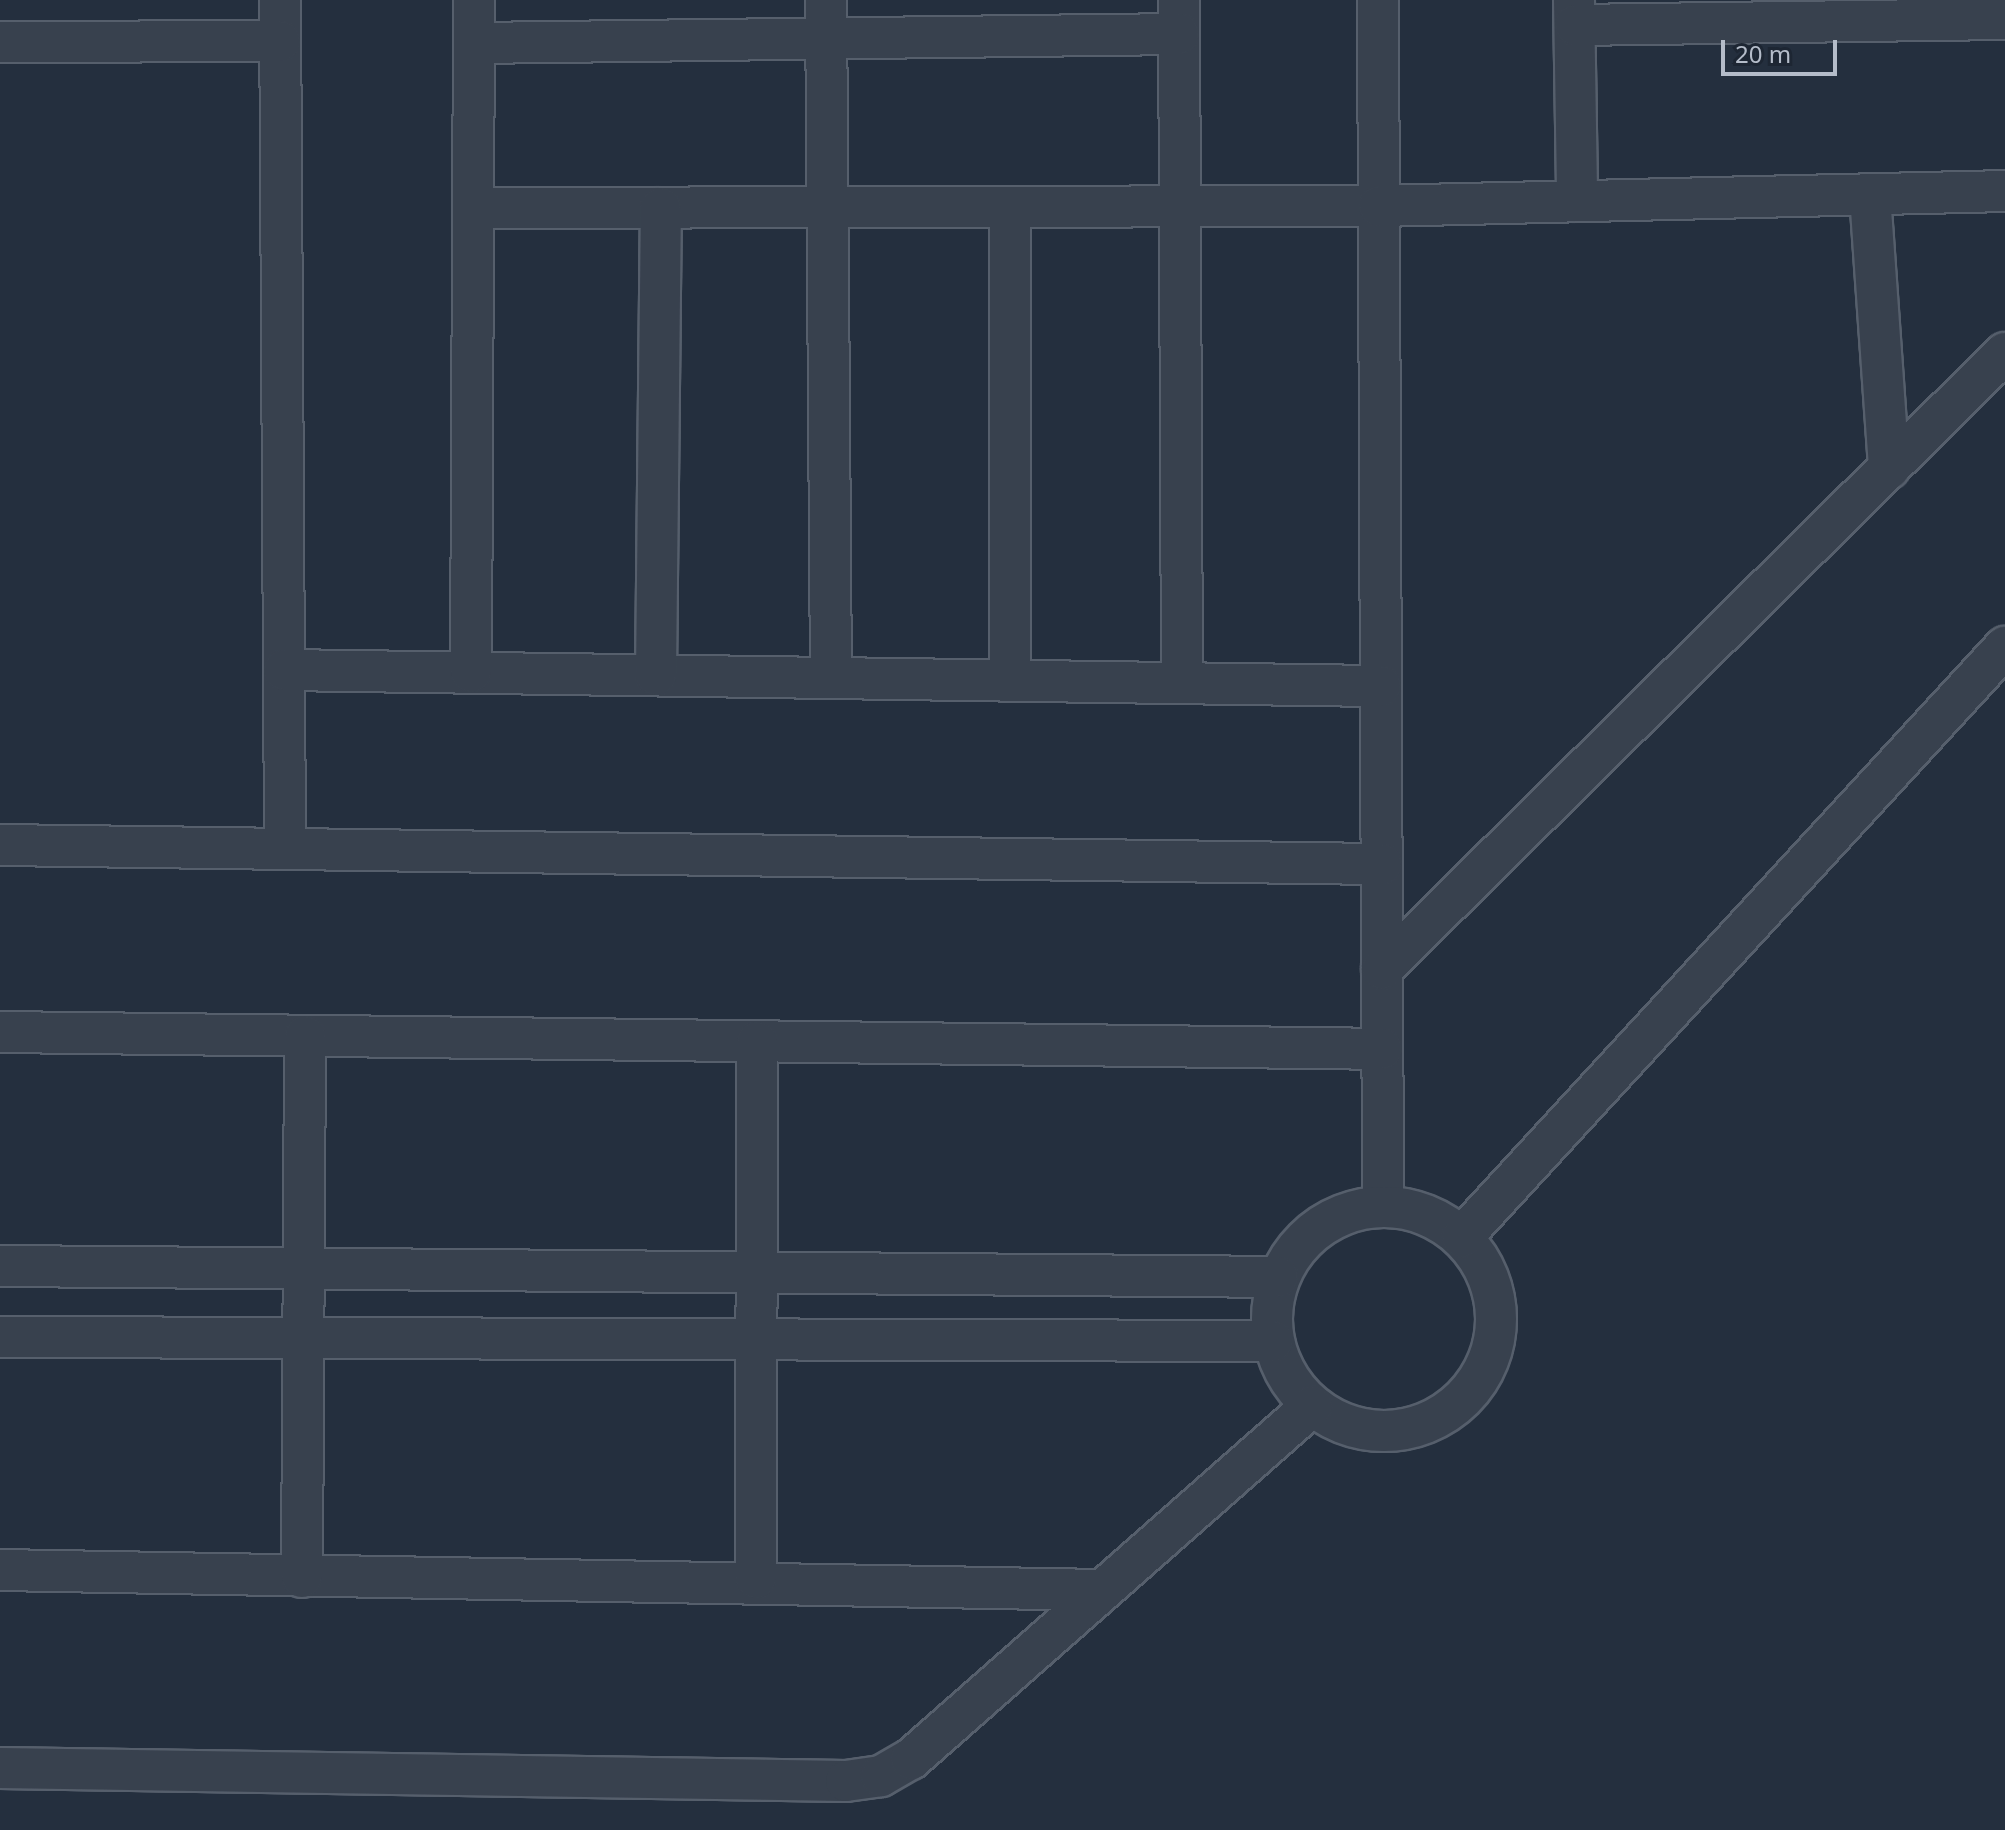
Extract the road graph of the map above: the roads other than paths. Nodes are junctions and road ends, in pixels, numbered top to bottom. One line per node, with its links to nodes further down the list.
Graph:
1 (280, 0): 8 (street)
2 (474, 0): 10 (street)
3 (1378, 0): 14 (street)
4 (1574, 12): 7 (street); 13 (street)
5 (1179, 17): 6 (street); 17 (street)
6 (826, 19): 10 (street); 15 (street)
7 (2005, 19)
8 (280, 41): 9 (street); 23 (street)
9 (0, 42)
10 (474, 43): 18 (street)
11 (2005, 191): 12 (street)
12 (1870, 195): 13 (street); 21 (street)
13 (1577, 201): 14 (street)
14 (1379, 206): 17 (street); 29 (street)
15 (827, 207): 16 (street); 19 (street); 26 (street)
16 (1010, 207): 17 (street); 27 (street)
17 (1180, 207): 28 (street)
18 (475, 208): 19 (street); 24 (street)
19 (661, 208): 25 (street)
20 (2005, 353): 21 (street)
21 (1889, 468): 33 (street)
22 (2005, 647): 39 (street)
23 (284, 670): 24 (street); 31 (street)
24 (471, 672): 25 (street)
25 (656, 675): 26 (street)
26 (831, 677): 27 (street)
27 (1010, 680): 28 (street)
28 (1182, 683): 29 (street)
29 (1381, 686): 32 (street)
30 (0, 845): 31 (street)
31 (285, 848): 32 (street)
32 (1382, 864): 33 (street)
33 (1382, 969): 37 (street)
34 (0, 1032): 35 (street)
35 (305, 1036): 36 (street); 41 (street)
36 (757, 1042): 37 (street); 42 (street)
37 (1382, 1049): 38 (street)
38 (1383, 1206): 39 (street); 43 (street)
39 (1462, 1237): 48 (street)
40 (0, 1266): 41 (street)
41 (304, 1269): 42 (street); 45 (street)
42 (756, 1273): 43 (street); 46 (street)
43 (1278, 1277): 47 (street)
44 (0, 1337): 45 (street)
45 (303, 1338): 46 (street); 50 (street)
46 (757, 1339): 47 (street); 51 (street)
47 (1273, 1341): 48 (street)
48 (1312, 1406): 52 (street)
49 (0, 1570): 50 (street)
50 (302, 1577): 51 (street)
51 (756, 1578): 52 (street)
52 (1102, 1590): 53 (street)
53 (0, 1768)

